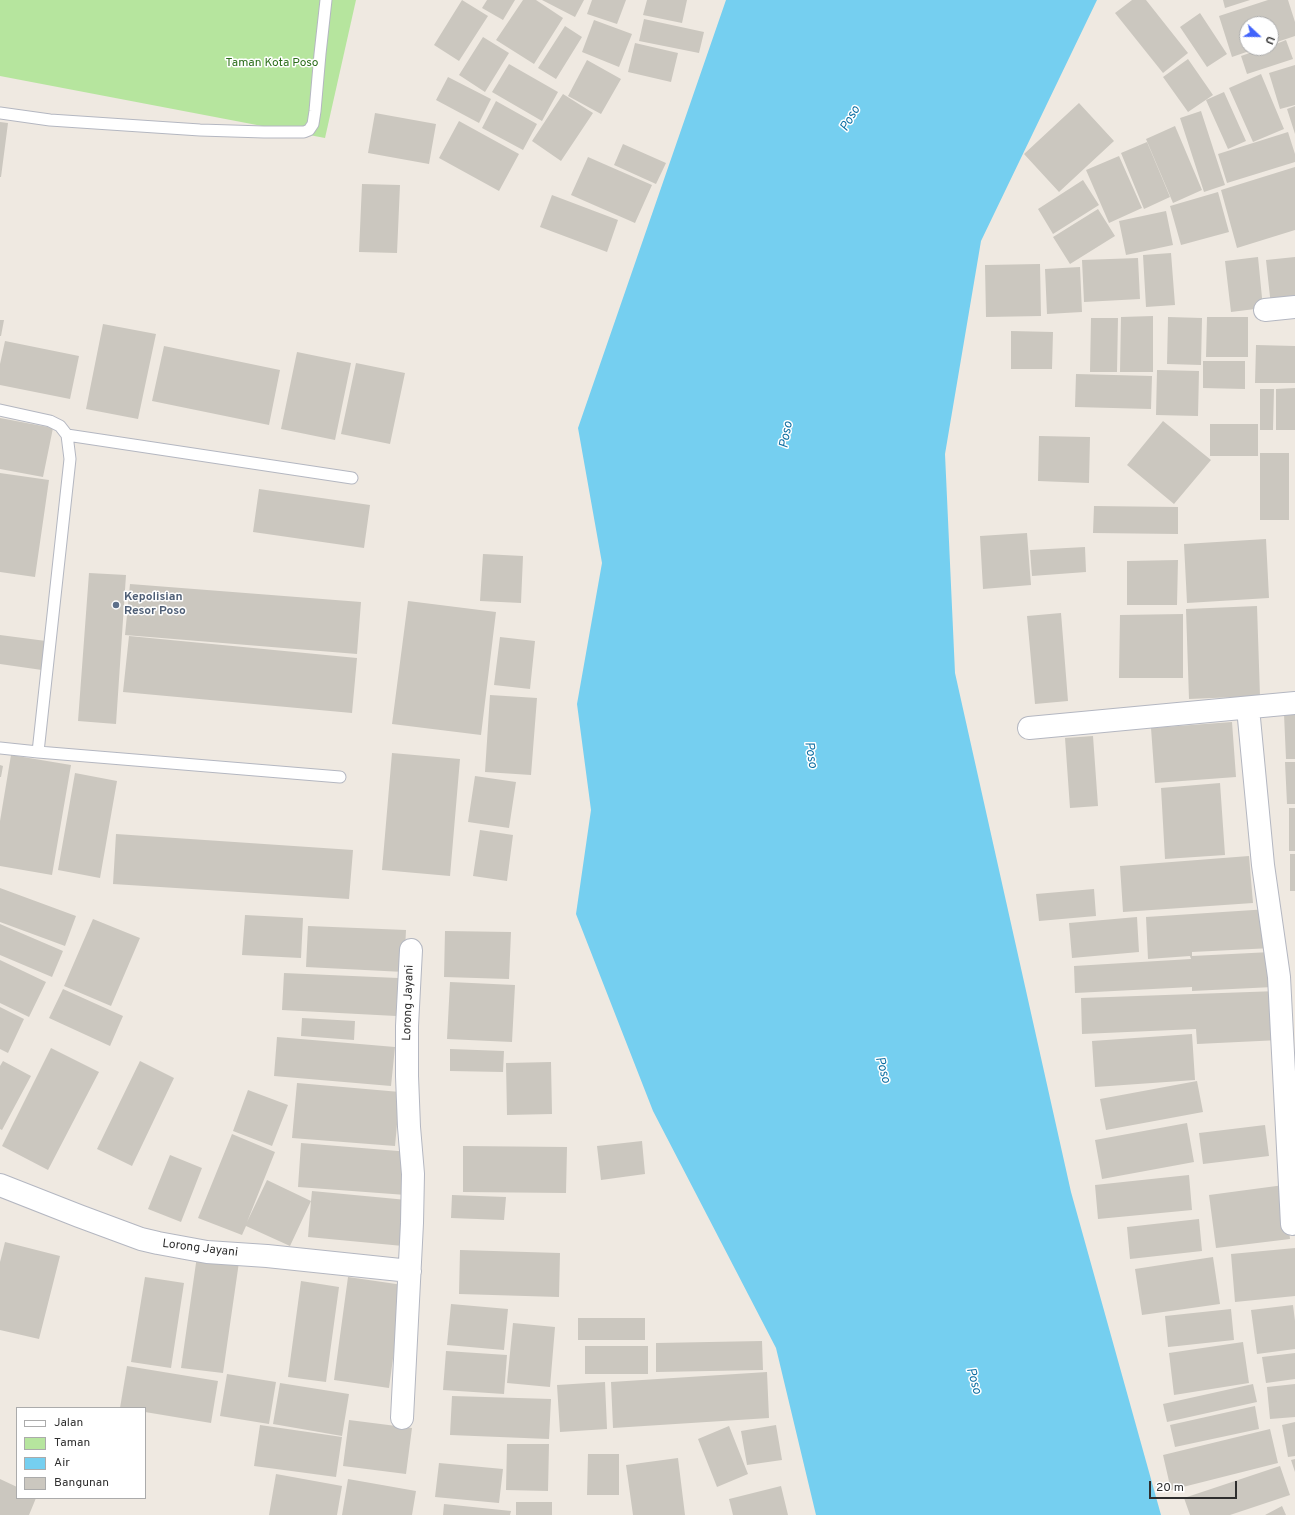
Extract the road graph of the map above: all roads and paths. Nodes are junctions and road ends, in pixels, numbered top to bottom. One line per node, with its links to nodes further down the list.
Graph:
1 (326, 0): 2 (lane)
2 (0, 112)
3 (1295, 307): 4 (street)
4 (1265, 310)
5 (0, 410): 6 (lane)
6 (67, 435): 7 (lane); 12 (lane)
7 (352, 478)
8 (1295, 703): 9 (street)
9 (1248, 708): 10 (street); 16 (street)
10 (1029, 728)
11 (0, 748): 12 (lane)
12 (38, 752): 13 (lane)
13 (340, 777)
14 (411, 950): 17 (street, Lorong Jayani)
15 (0, 1185): 17 (street, Lorong Jayani)
16 (1292, 1224)
17 (410, 1271): 18 (street, Lorong Jayani)
18 (402, 1418)

